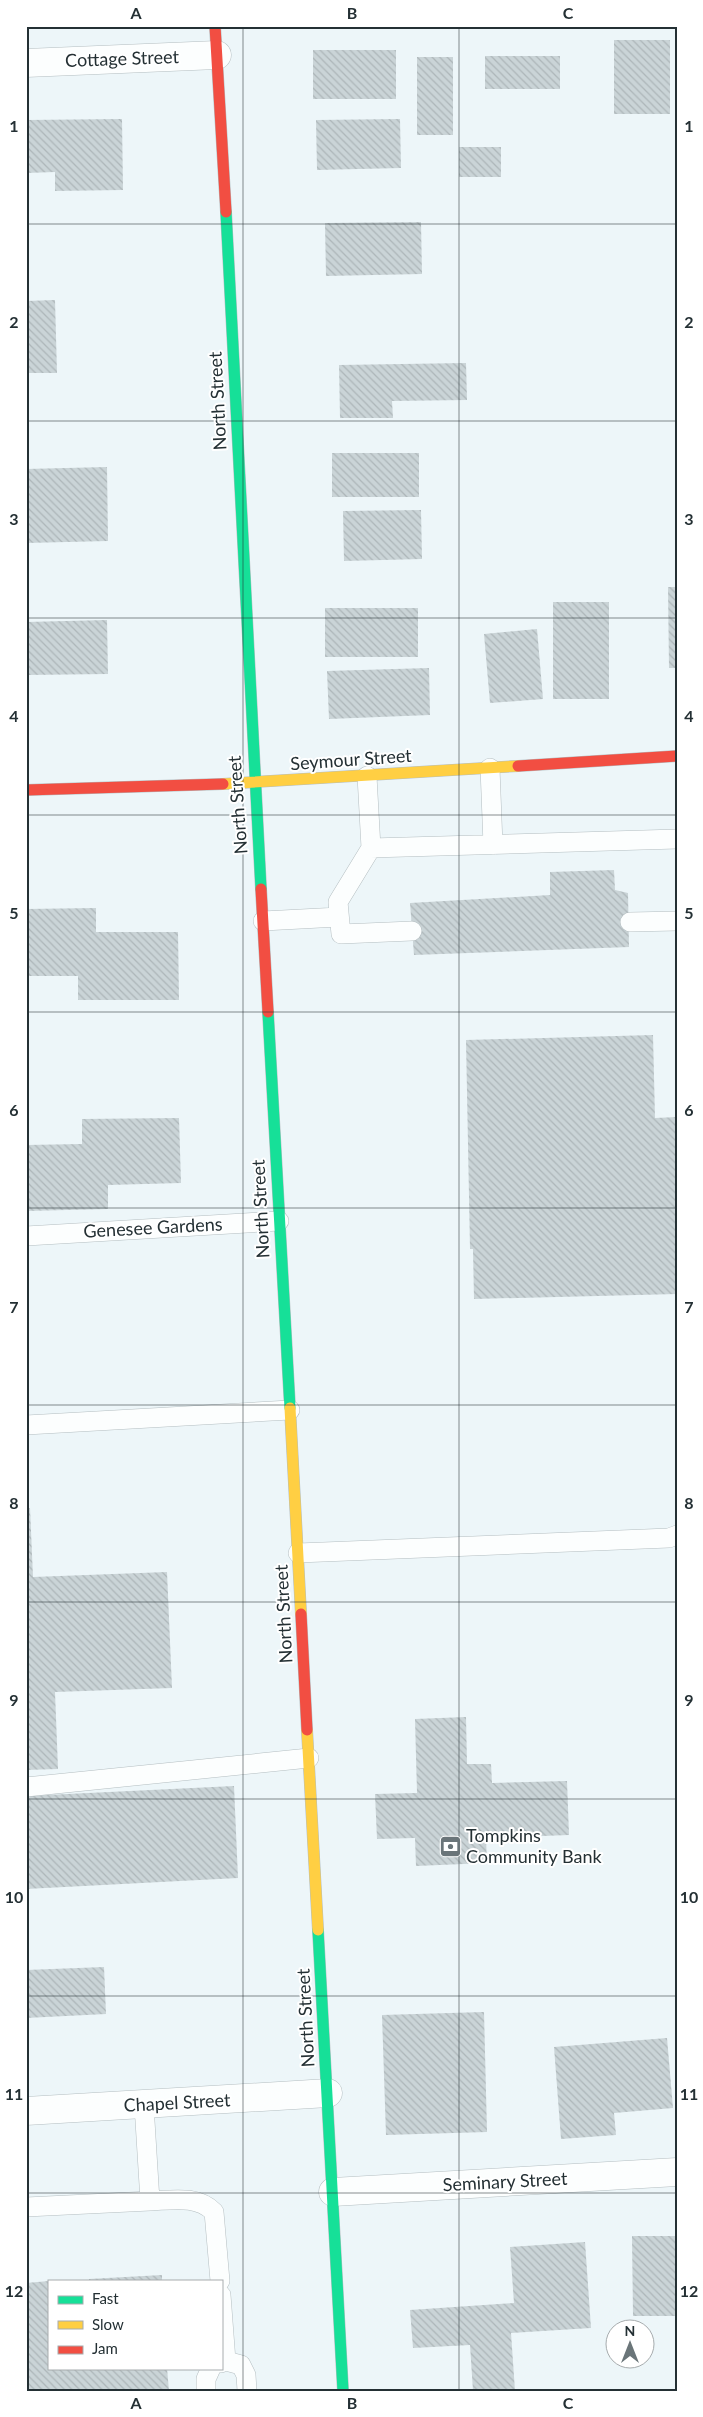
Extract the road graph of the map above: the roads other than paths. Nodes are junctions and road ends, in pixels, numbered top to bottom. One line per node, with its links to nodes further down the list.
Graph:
1 (215, 26): 2 (main road, North Street)
2 (217, 55): 3 (street, Cottage Street); 7 (main road, North Street)
3 (26, 64)
4 (677, 756): 5 (main road, Seymour Street)
5 (490, 768): 6 (main road, Seymour Street); 10 (lane)
6 (367, 776): 7 (main road, Seymour Street); 11 (lane)
7 (253, 783): 8 (main road, Seymour Street); 13 (main road, North Street)
8 (26, 790)
9 (677, 839): 10 (lane)
10 (493, 845): 11 (lane)
11 (371, 848): 12 (lane)
12 (339, 917): 13 (lane); 16 (lane)
13 (263, 921): 17 (main road, North Street)
14 (677, 921): 15 (lane)
15 (630, 922)
16 (412, 931)
17 (279, 1221): 18 (lane, Genesee Gardens); 19 (main road, North Street)
18 (26, 1236)
19 (290, 1410): 20 (lane); 22 (main road, North Street)
20 (26, 1425)
21 (674, 1538): 22 (lane)
22 (298, 1553): 23 (main road, North Street)
23 (309, 1758): 24 (lane); 25 (main road, North Street)
24 (26, 1787)
25 (328, 2093): 26 (street, Chapel Street); 29 (main road, North Street)
26 (144, 2105): 27 (street, Chapel Street); 30 (lane)
27 (26, 2111)
28 (677, 2172): 29 (street, Seminary Street)
29 (333, 2192): 37 (main road, North Street)
30 (150, 2201): 31 (lane); 32 (lane)
31 (26, 2207)
32 (220, 2280)
33 (222, 2364): 36 (lane)
34 (214, 2370): 35 (lane)
35 (206, 2391)
36 (248, 2391)
37 (343, 2391)

